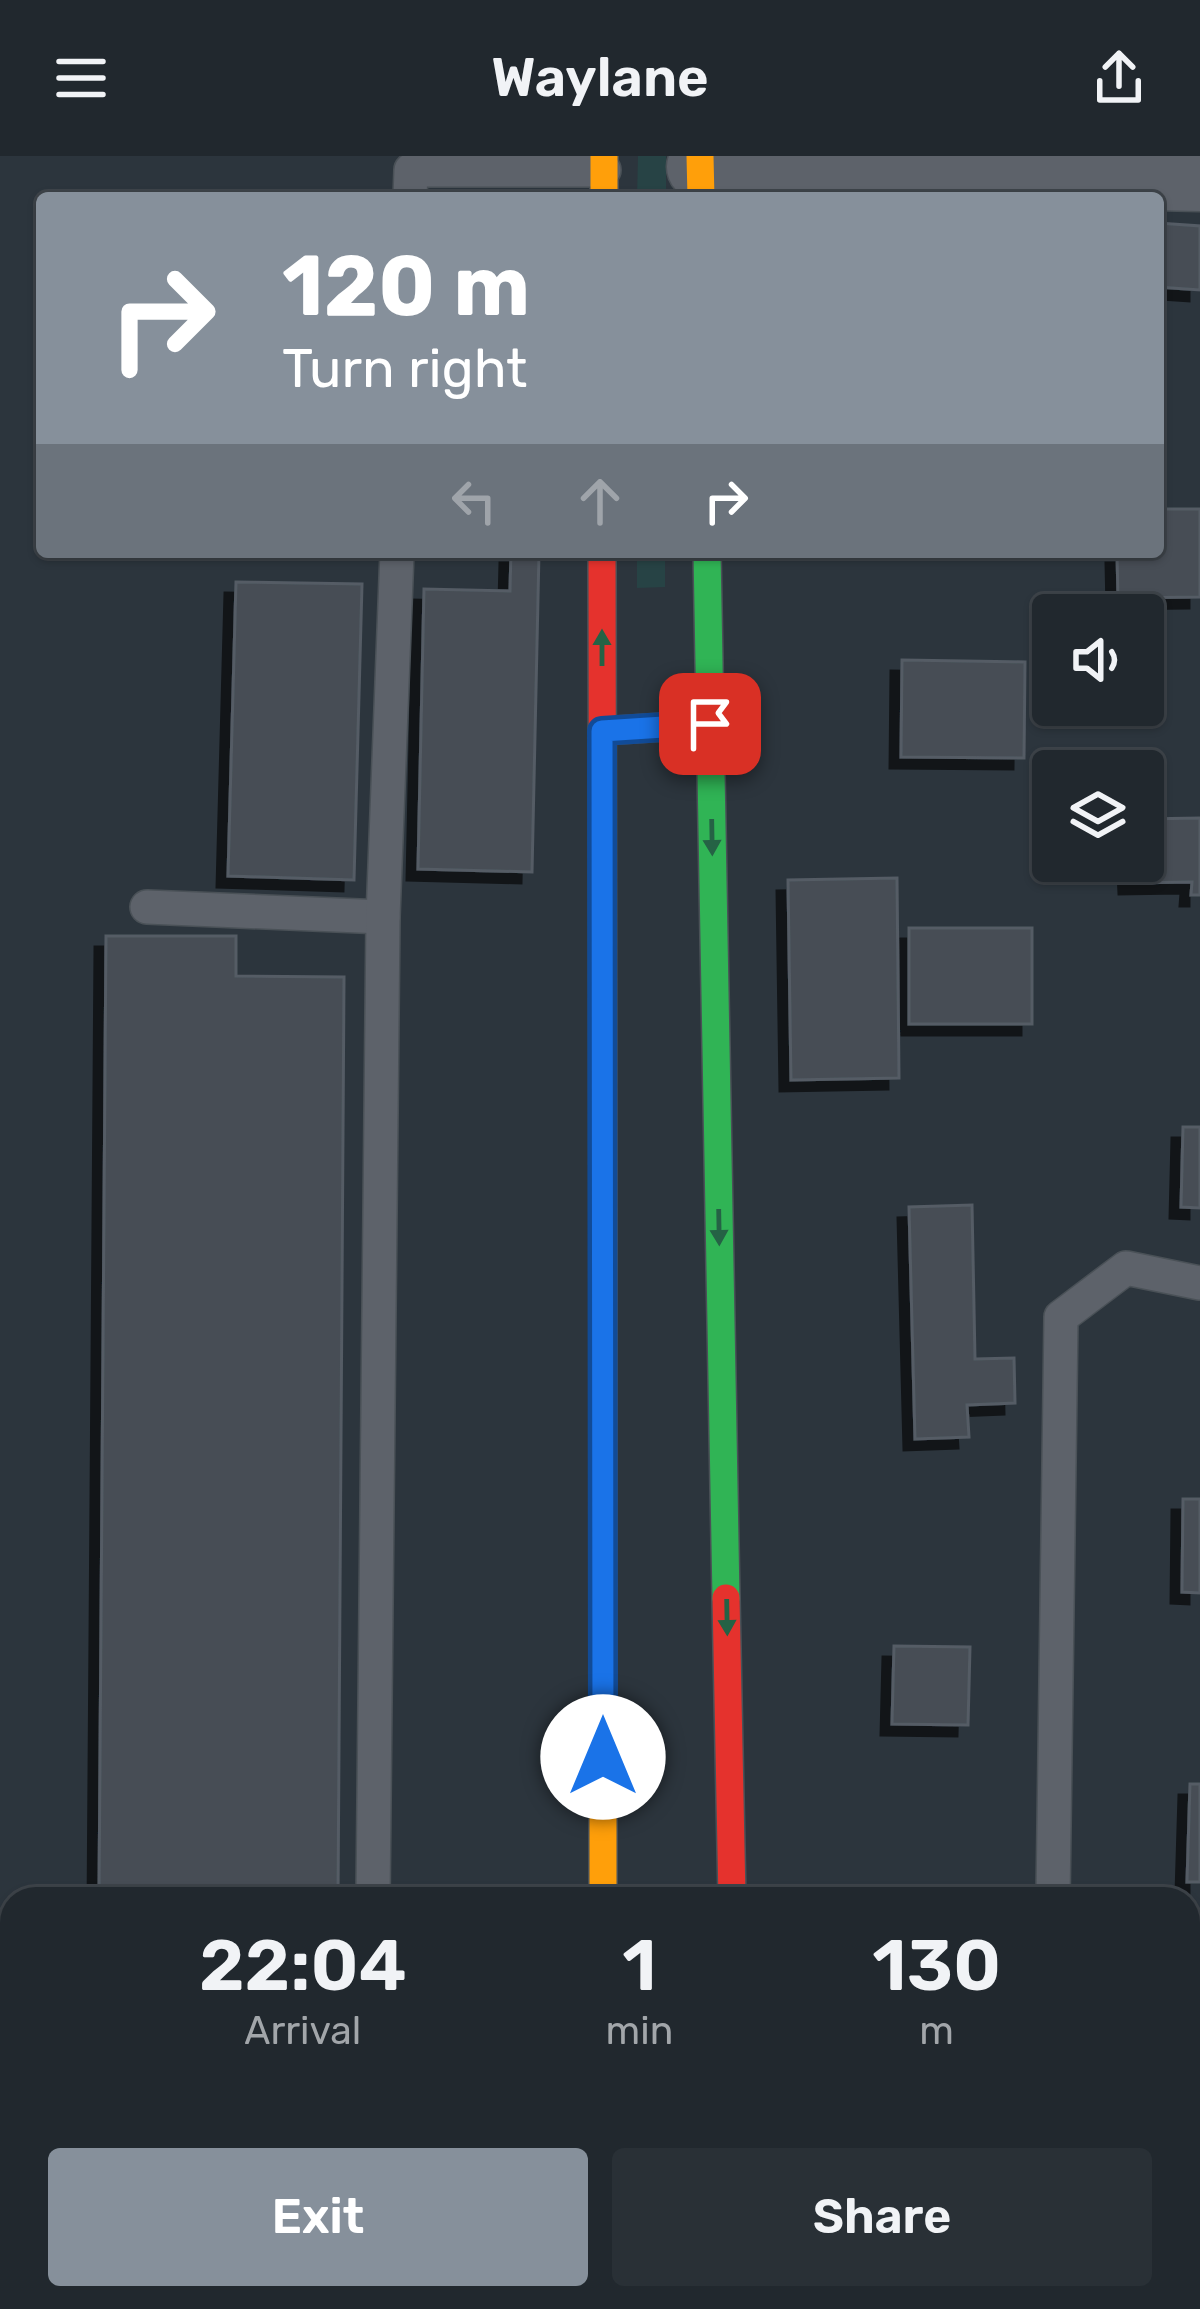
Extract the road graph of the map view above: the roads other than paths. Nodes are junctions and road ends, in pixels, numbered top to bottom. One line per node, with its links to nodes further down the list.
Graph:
1 (701, 174): 3 (street)
2 (604, 175): 4 (lane)
3 (1200, 178)
4 (410, 192)
5 (397, 558): 11 (lane)
6 (602, 558): 9 (main road, one-way to 6)
7 (707, 558): 8 (main road)
8 (710, 724): 9 (main road); 15 (main road, one-way to 15)
9 (602, 731): 14 (main road)
10 (147, 907): 11 (lane)
11 (383, 917): 13 (lane)
12 (1200, 1283): 16 (lane)
13 (373, 1887)
14 (603, 1887)
15 (732, 1887)
16 (1053, 1887)

